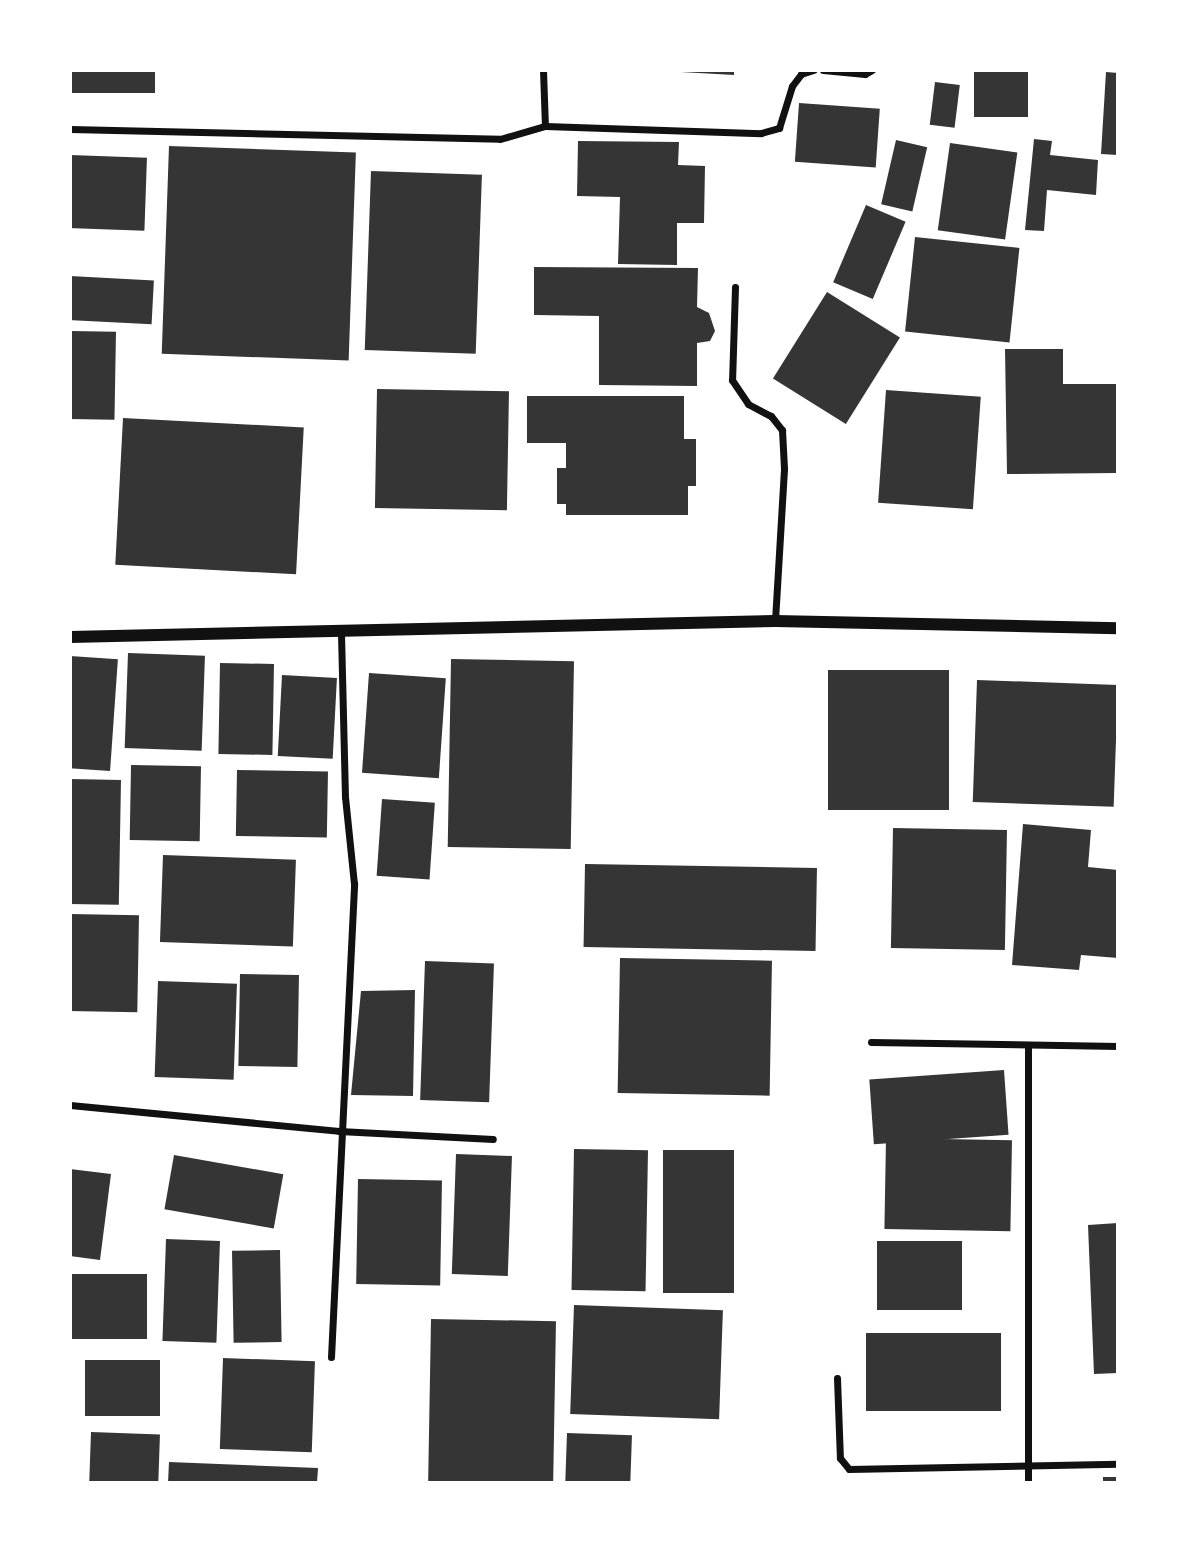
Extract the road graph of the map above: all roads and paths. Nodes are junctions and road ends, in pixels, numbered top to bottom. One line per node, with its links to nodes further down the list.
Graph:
1 (543, 70): 5 (street)
2 (813, 70): 5 (street)
3 (823, 70): 4 (street)
4 (872, 70)
5 (544, 126): 6 (street)
6 (70, 129)
7 (735, 287): 8 (street)
8 (775, 621): 9 (street); 10 (street)
9 (1118, 628)
10 (341, 634): 11 (street); 16 (street)
11 (70, 637)
12 (871, 1042): 13 (street)
13 (1028, 1045): 14 (street); 21 (street)
14 (1118, 1046)
15 (70, 1105): 16 (street)
16 (340, 1130): 17 (street); 18 (street)
17 (493, 1139)
18 (331, 1357)
19 (837, 1378): 21 (street)
20 (1118, 1464): 21 (street)
21 (1028, 1467): 22 (street)
22 (1028, 1483)

